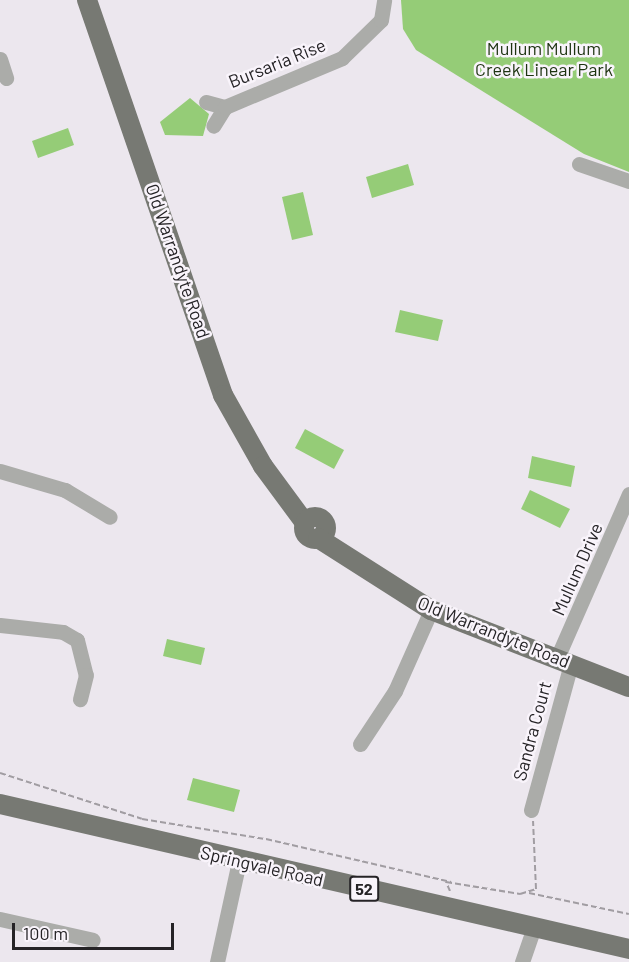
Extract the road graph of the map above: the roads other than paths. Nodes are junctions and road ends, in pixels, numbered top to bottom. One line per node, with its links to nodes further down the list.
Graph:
1 (87, 0): 13 (main road, Old Warrandyte Road)
2 (384, 0): 6 (street, Bursaria Rise)
3 (0, 59): 4 (street)
4 (6, 78)
5 (206, 102): 6 (street, Bursaria Rise)
6 (225, 107): 7 (street, Bursaria Rise)
7 (213, 126)
8 (579, 164): 9 (street)
9 (629, 181)
10 (0, 471): 12 (street)
11 (629, 494): 15 (street, Mullum Drive)
12 (110, 517)
13 (431, 610): 15 (main road, Old Warrandyte Road); 18 (street)
14 (0, 625): 17 (street)
15 (564, 661): 16 (main road, Old Warrandyte Road); 20 (street, Sandra Court)
16 (629, 687)
17 (80, 699)
18 (360, 744)
19 (0, 804): 21 (main road, Springvale Road / 52)
20 (531, 810)
21 (239, 861): 23 (main road, Springvale Road / 52); 26 (street)
22 (0, 919): 24 (street)
23 (534, 927): 25 (main road, Springvale Road / 52); 27 (street)
24 (93, 940)
25 (629, 949)
26 (217, 962)
27 (522, 962)

